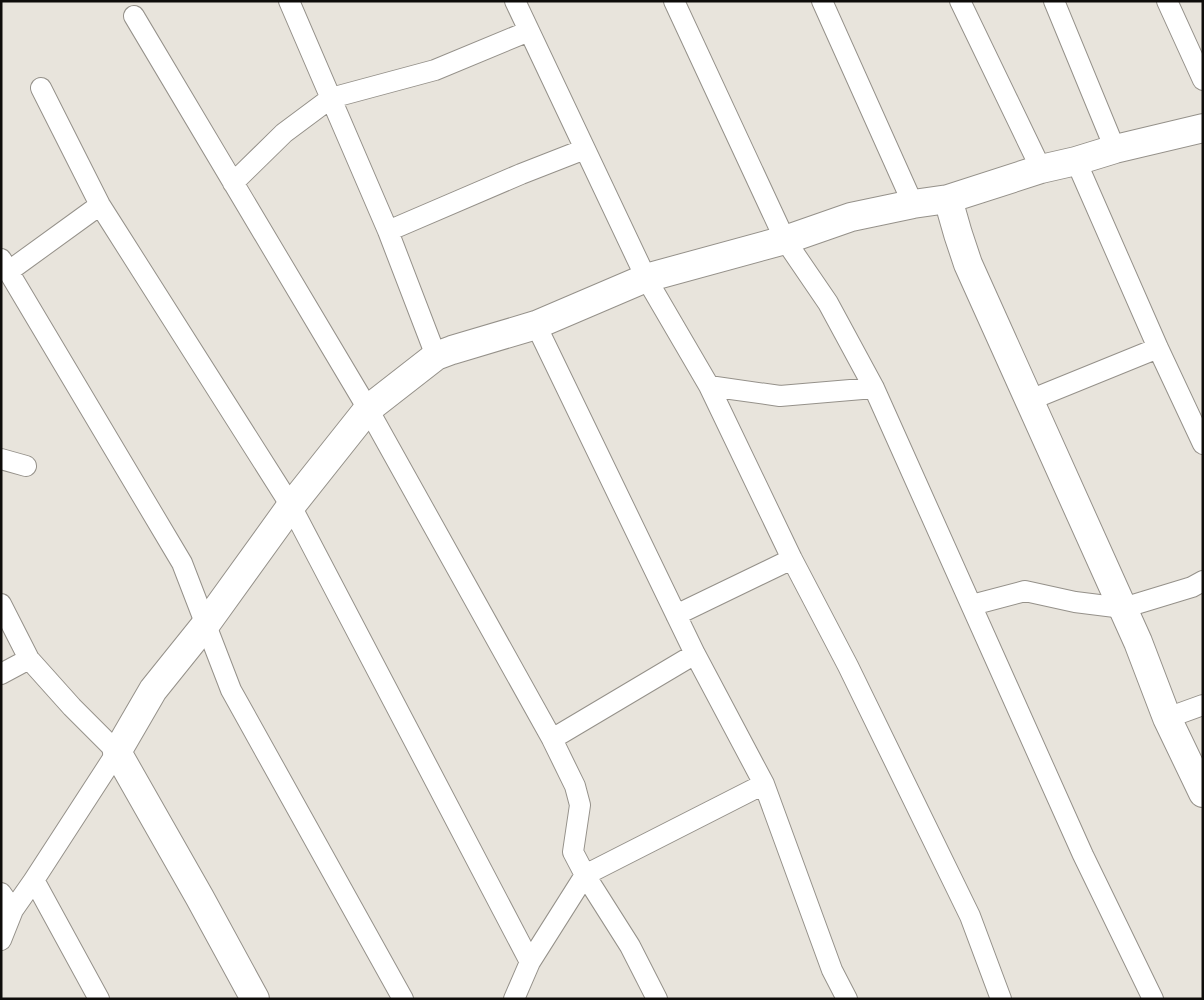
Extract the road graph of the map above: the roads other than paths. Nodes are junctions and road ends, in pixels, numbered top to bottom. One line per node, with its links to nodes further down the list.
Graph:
1 (289, 1): 12 (street)
2 (515, 1): 9 (street)
3 (674, 1): 23 (street)
4 (822, 1): 20 (street)
5 (960, 1): 17 (street)
6 (1054, 1): 15 (street)
7 (1167, 1): 10 (street)
8 (134, 16): 18 (street)
9 (529, 31): 12 (street); 14 (street)
10 (1203, 80)
11 (41, 88): 21 (street)
12 (331, 98): 18 (street); 22 (street)
13 (1203, 128): 15 (main road)
14 (585, 149): 22 (street); 25 (street)
15 (1115, 149): 16 (main road)
16 (1076, 161): 17 (main road); 27 (street)
17 (1041, 169): 19 (main road)
18 (233, 183): 32 (street)
19 (948, 199): 20 (main road); 31 (main road)
20 (914, 204): 23 (main road)
21 (100, 205): 24 (street); 36 (street)
22 (388, 231): 28 (street)
23 (786, 240): 25 (main road); 30 (street)
24 (5, 265): 43 (street)
25 (646, 278): 26 (main road); 29 (street)
26 (536, 325): 28 (main road); 42 (street)
27 (1158, 348): 31 (street); 33 (street)
28 (436, 356): 32 (main road)
29 (709, 386): 30 (street); 37 (street)
30 (874, 388): 40 (street)
31 (1030, 400): 41 (main road)
32 (368, 408): 36 (main road); 49 (street)
33 (1203, 444)
34 (1, 459): 35 (street)
35 (26, 466)
36 (291, 506): 43 (main road); 58 (street)
37 (792, 559): 42 (street); 65 (street)
38 (1203, 581): 41 (street)
39 (1, 604): 45 (street)
40 (972, 605): 41 (street); 66 (street)
41 (1123, 608): 48 (main road)
42 (676, 615): 44 (street)
43 (206, 624): 50 (main road); 61 (street)
44 (695, 654): 49 (street); 51 (street)
45 (29, 659): 46 (street); 50 (street)
46 (1, 674)
47 (1203, 705): 48 (street)
48 (1167, 718): 52 (main road)
49 (552, 738): 53 (street)
50 (117, 752): 54 (street); 60 (main road)
51 (764, 784): 53 (street); 64 (street)
52 (1203, 793)
53 (585, 875): 58 (street); 63 (street)
54 (34, 880): 56 (street); 59 (street)
55 (1, 893): 56 (street)
56 (13, 910): 57 (street)
57 (1, 940)
58 (530, 962): 62 (street)
59 (99, 999)
60 (255, 999)
61 (403, 999)
62 (514, 999)
63 (657, 999)
64 (847, 999)
65 (1001, 999)
66 (1153, 999)

